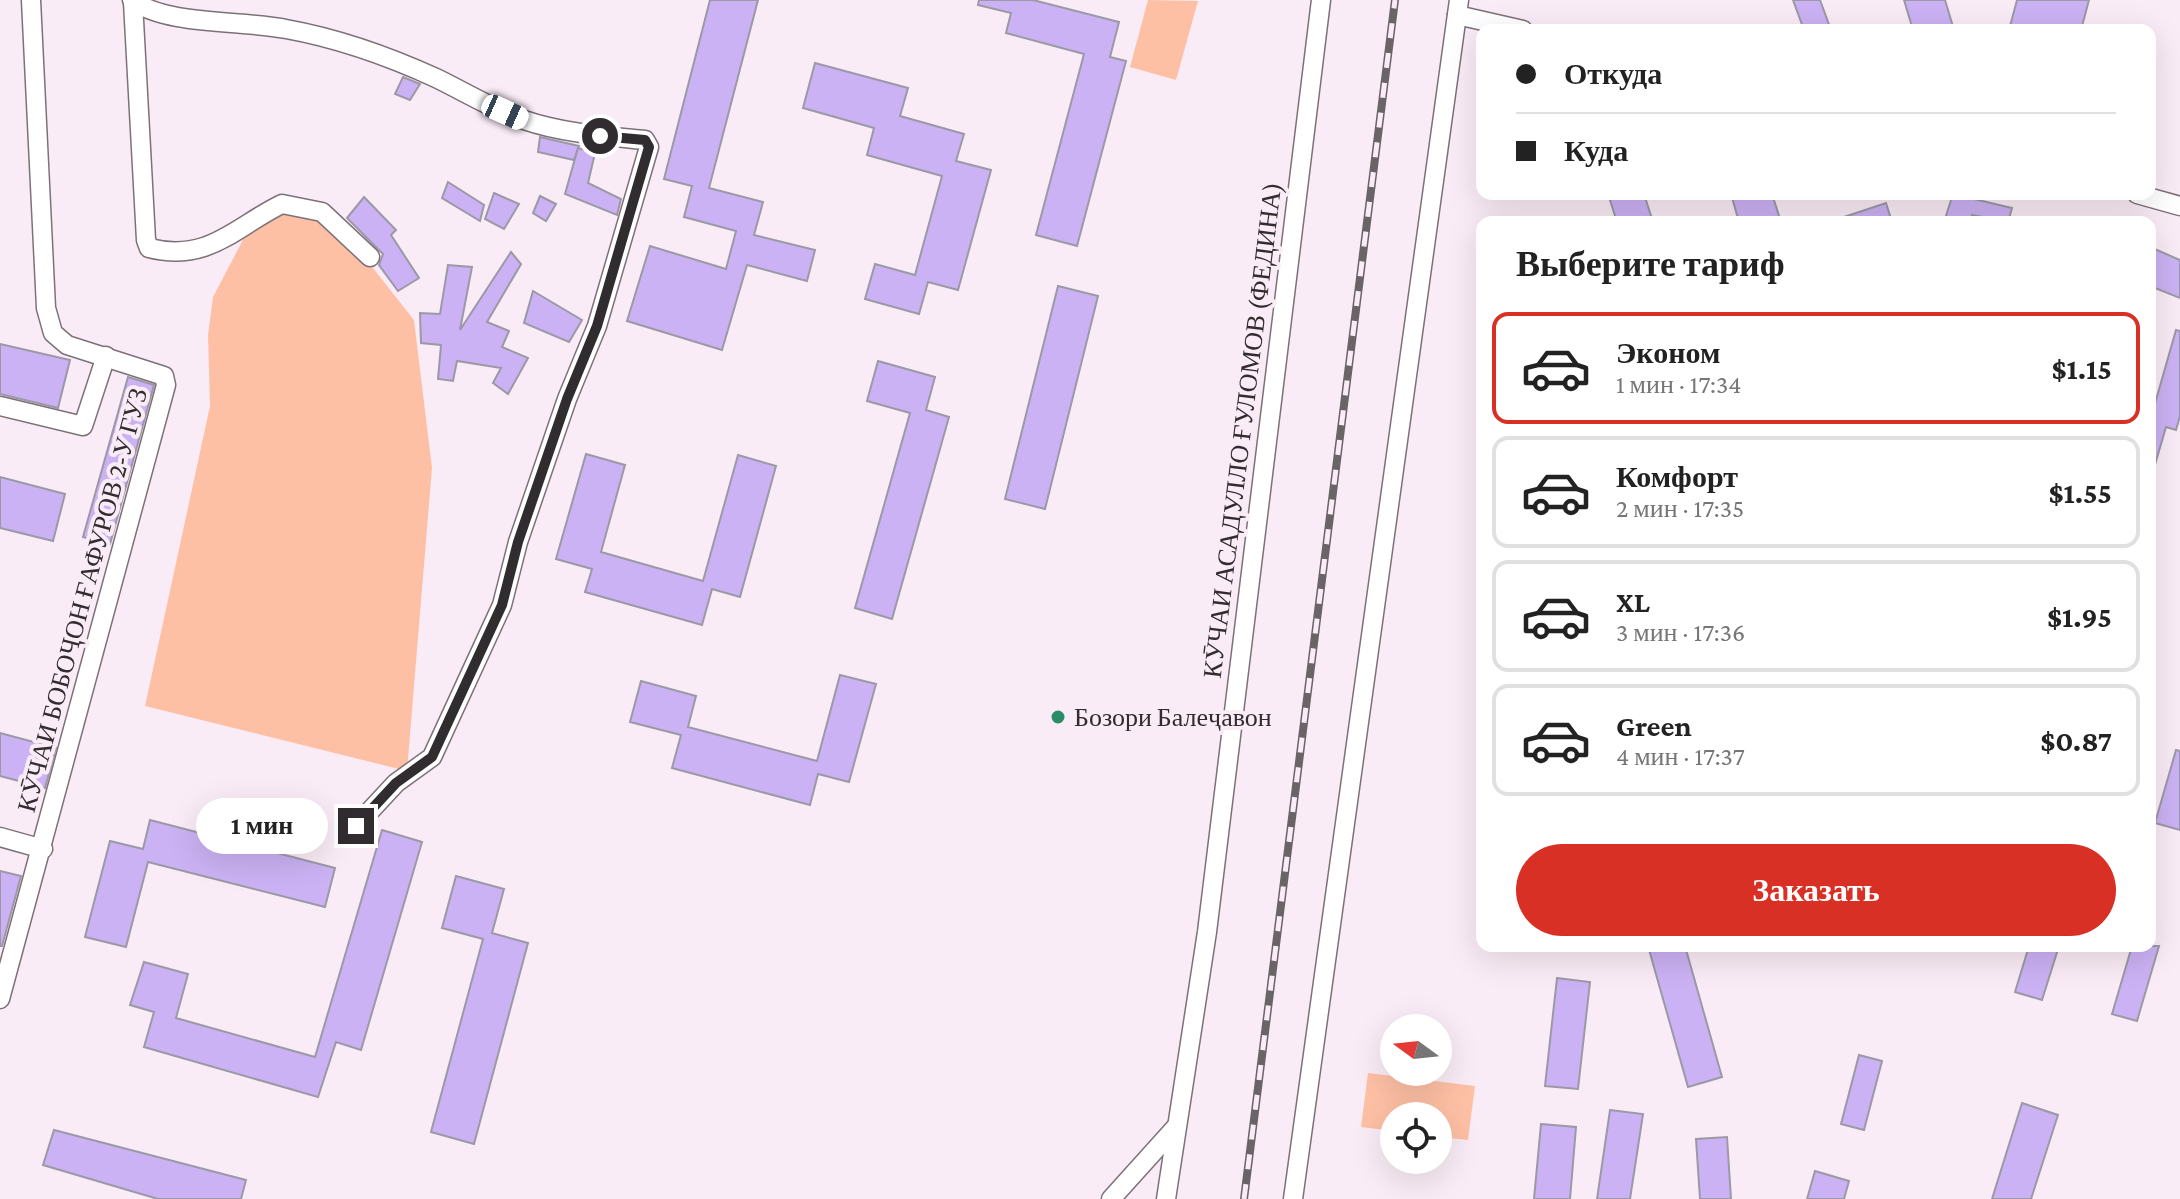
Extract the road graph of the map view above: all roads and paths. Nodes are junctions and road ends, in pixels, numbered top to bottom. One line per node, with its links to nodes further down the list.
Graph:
1 (31, 0): 9 (street, КӮЧАИ БОБОҶОН ҒАФУРОВ 2-У ГУЗ)
2 (1321, 0): 15 (street, КӮЧАИ АСАДУЛЛО ҒУЛОМОВ (ФЕДИНА))
3 (132, 1): 8 (street); 11 (street)
4 (1458, 7): 5 (street); 18 (street)
5 (1506, 24)
6 (2156, 199): 7 (street)
7 (2180, 206)
8 (370, 257)
9 (106, 356): 10 (street); 13 (street, КӮЧАИ БОБОҶОН ҒАФУРОВ 2-У ГУЗ)
10 (0, 406)
11 (356, 826)
12 (0, 837): 13 (street)
13 (43, 849): 14 (street, КӮЧАИ БОБОҶОН ҒАФУРОВ 2-У ГУЗ)
14 (0, 999)
15 (1175, 1128): 16 (street); 17 (street, КӮЧАИ АСАДУЛЛО ҒУЛОМОВ (ФЕДИНА))
16 (1111, 1199)
17 (1166, 1199)
18 (1293, 1199)

